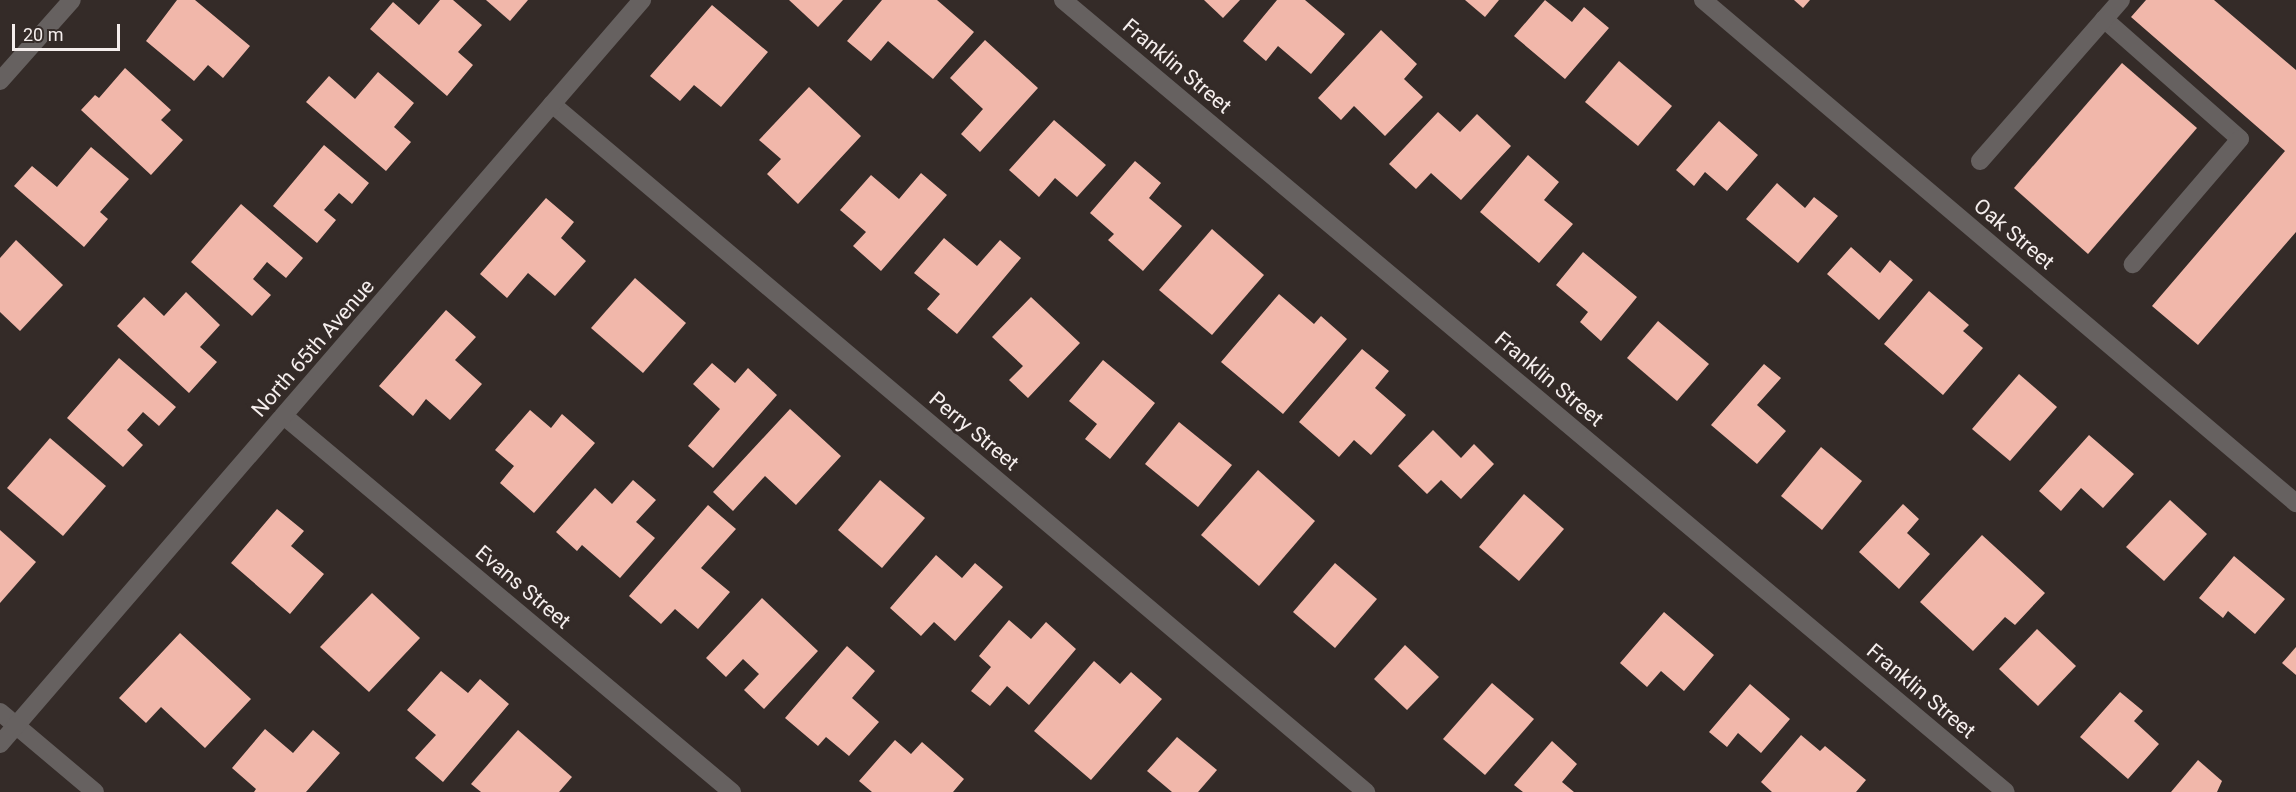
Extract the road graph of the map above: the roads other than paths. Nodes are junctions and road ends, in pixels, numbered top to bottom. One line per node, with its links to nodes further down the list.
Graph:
1 (72, 0): 7 (street)
2 (642, 0): 8 (street, North 65th Avenue)
3 (1064, 0): 19 (street, Franklin Street)
4 (1703, 0): 12 (street, Oak Street)
5 (2121, 0): 6 (street)
6 (2104, 19): 9 (street); 10 (street)
7 (0, 81)
8 (552, 104): 11 (street, North 65th Avenue); 18 (street, Perry Street)
9 (1980, 161)
10 (2133, 264)
11 (285, 416): 14 (street, North 65th Avenue); 17 (street, Evans Street)
12 (2296, 502)
13 (0, 712): 14 (street)
14 (16, 726): 15 (street, North 65th Avenue); 16 (street)
15 (0, 744)
16 (95, 792)
17 (732, 792)
18 (1366, 792)
19 (2006, 792)

